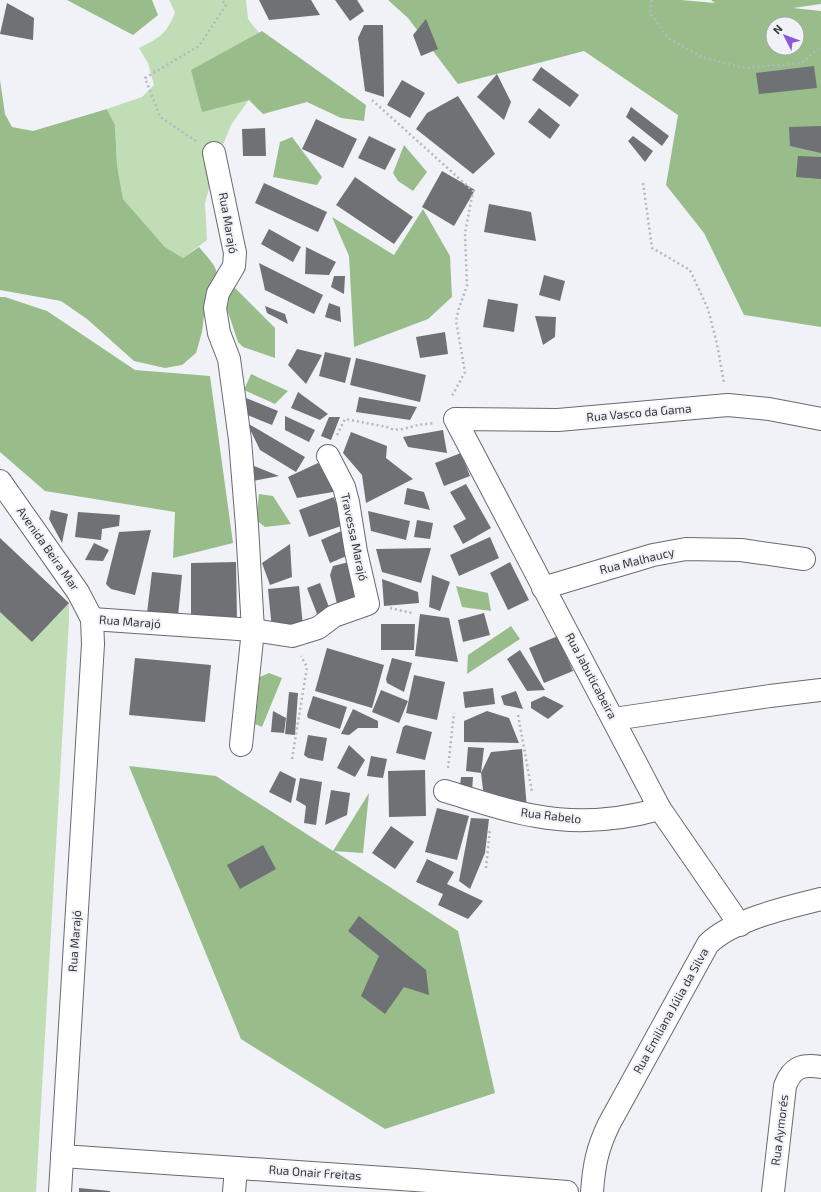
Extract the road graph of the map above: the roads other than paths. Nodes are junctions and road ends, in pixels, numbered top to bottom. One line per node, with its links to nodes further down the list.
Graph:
1 (214, 153): 9 (street, Rua Marajó)
2 (455, 419): 3 (street, Rua Vasco da Gama); 7 (street, Rua Jabuticabeira)
3 (821, 419)
4 (328, 456): 9 (street, Travessa Marajó)
5 (0, 481): 8 (street, Avenida Beira Mar)
6 (804, 560): 7 (street, Rua Malhaucy)
7 (543, 588): 11 (street, Rua Jabuticabeira)
8 (92, 620): 9 (street, Rua Marajó); 18 (street, Rua Marajó)
9 (253, 630): 12 (street)
10 (821, 690): 11 (street)
11 (614, 719): 14 (street, Rua Jabuticabeira)
12 (241, 745)
13 (445, 791): 14 (street, Rua Rabelo)
14 (660, 809): 16 (street, Rua Jabuticabeira)
15 (821, 899): 16 (street, Rua Emiliana Júlia da Silva)
16 (740, 925): 24 (street, Rua Emiliana Júlia da Silva)
17 (821, 1067): 25 (street, Rua Aymorés)
18 (62, 1156): 19 (street, Rua Onair Freitas); 21 (street, Rua Marajó)
19 (236, 1168): 20 (street, Rua Onair Freitas); 22 (street)
20 (415, 1186): 23 (street, Rua Onair Freitas)
21 (60, 1192)
22 (234, 1192)
23 (567, 1192)
24 (592, 1192)
25 (773, 1192)

